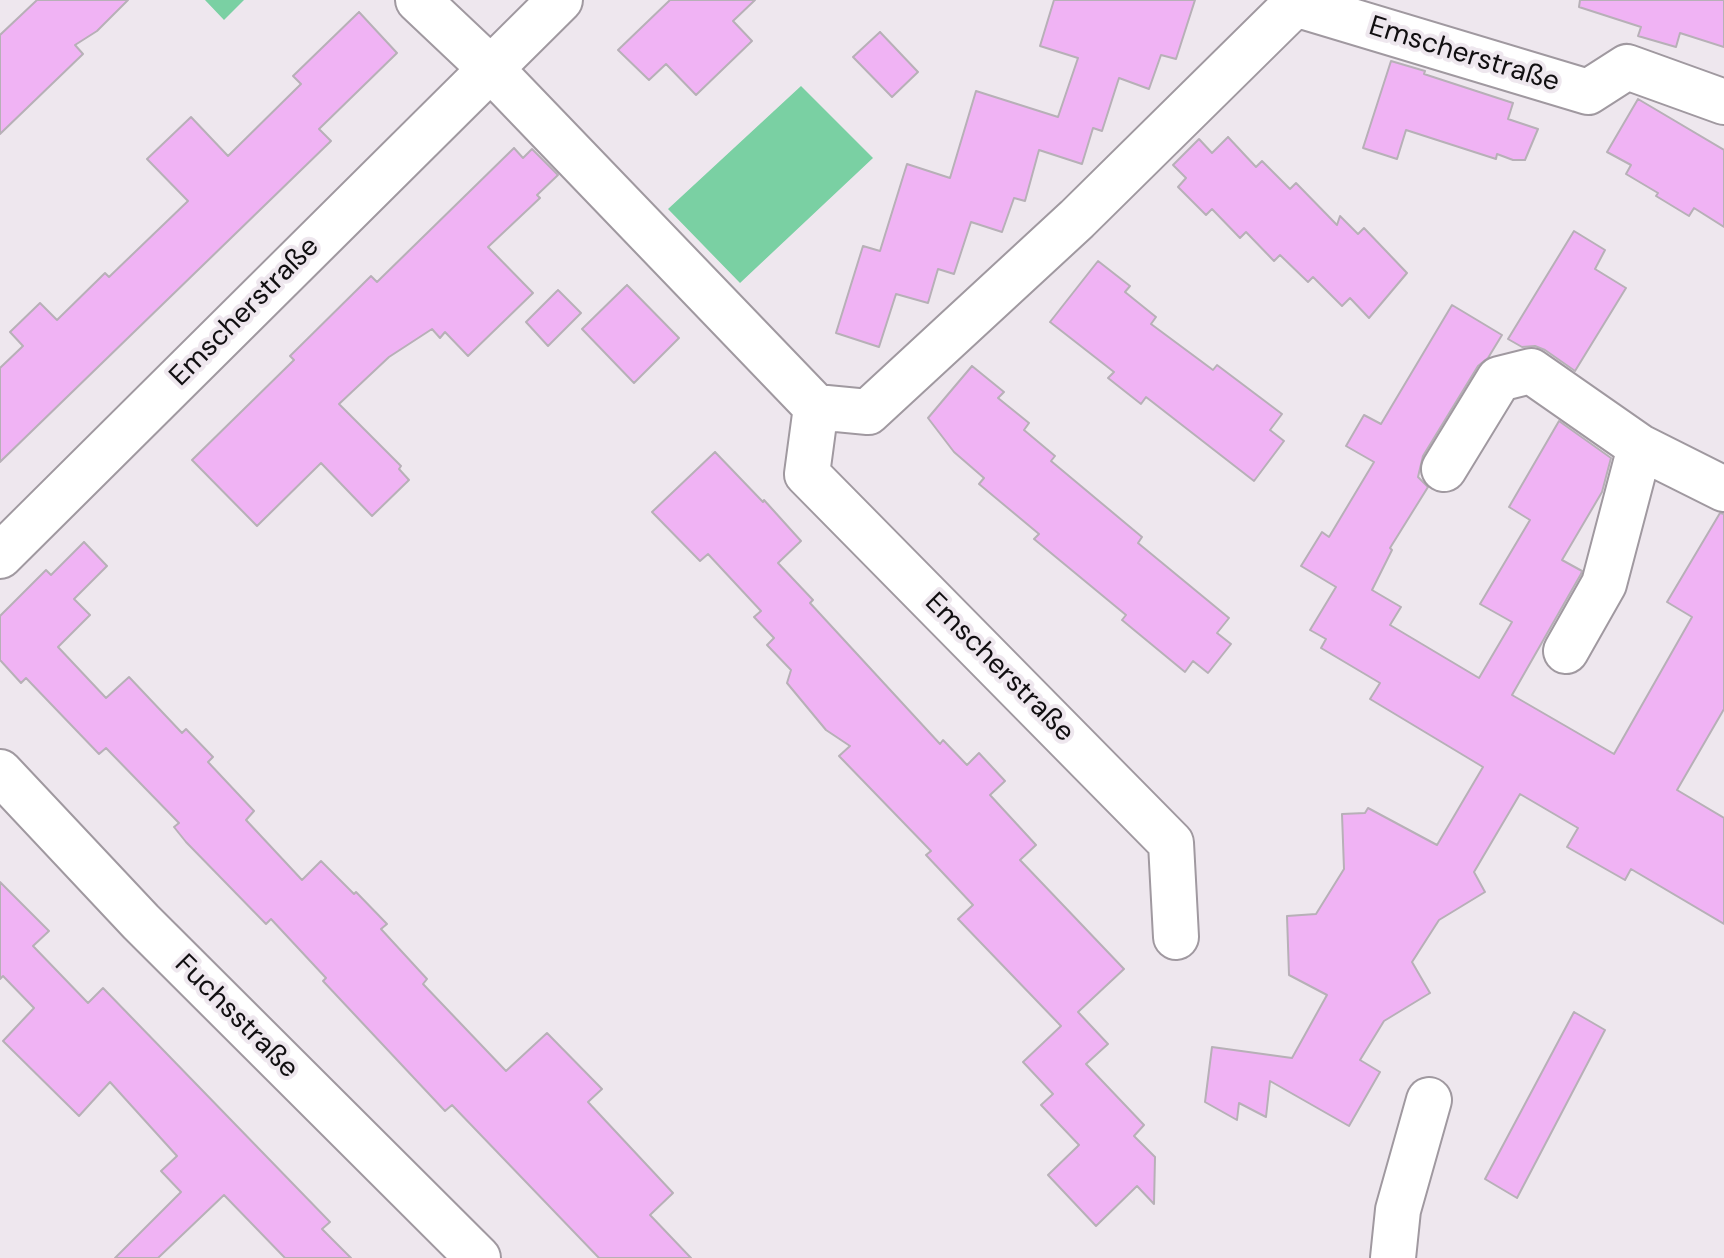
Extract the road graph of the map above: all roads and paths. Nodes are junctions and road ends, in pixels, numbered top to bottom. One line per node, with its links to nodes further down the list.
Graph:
1 (418, 0): 4 (street)
2 (560, 0): 4 (street, Emscherstraße)
3 (1293, 2): 5 (street, Emscherstraße); 6 (street, Emscherstraße)
4 (491, 69): 6 (street); 10 (street, Emscherstraße)
5 (1724, 102)
6 (816, 407): 13 (street, Emscherstraße)
7 (1640, 447): 8 (street); 9 (street); 11 (street)
8 (1444, 469)
9 (1724, 489)
10 (0, 556)
11 (1566, 651)
12 (0, 772): 15 (street, Fuchsstraße)
13 (1176, 937)
14 (1429, 1100): 16 (street)
15 (478, 1258)
16 (1393, 1258)

